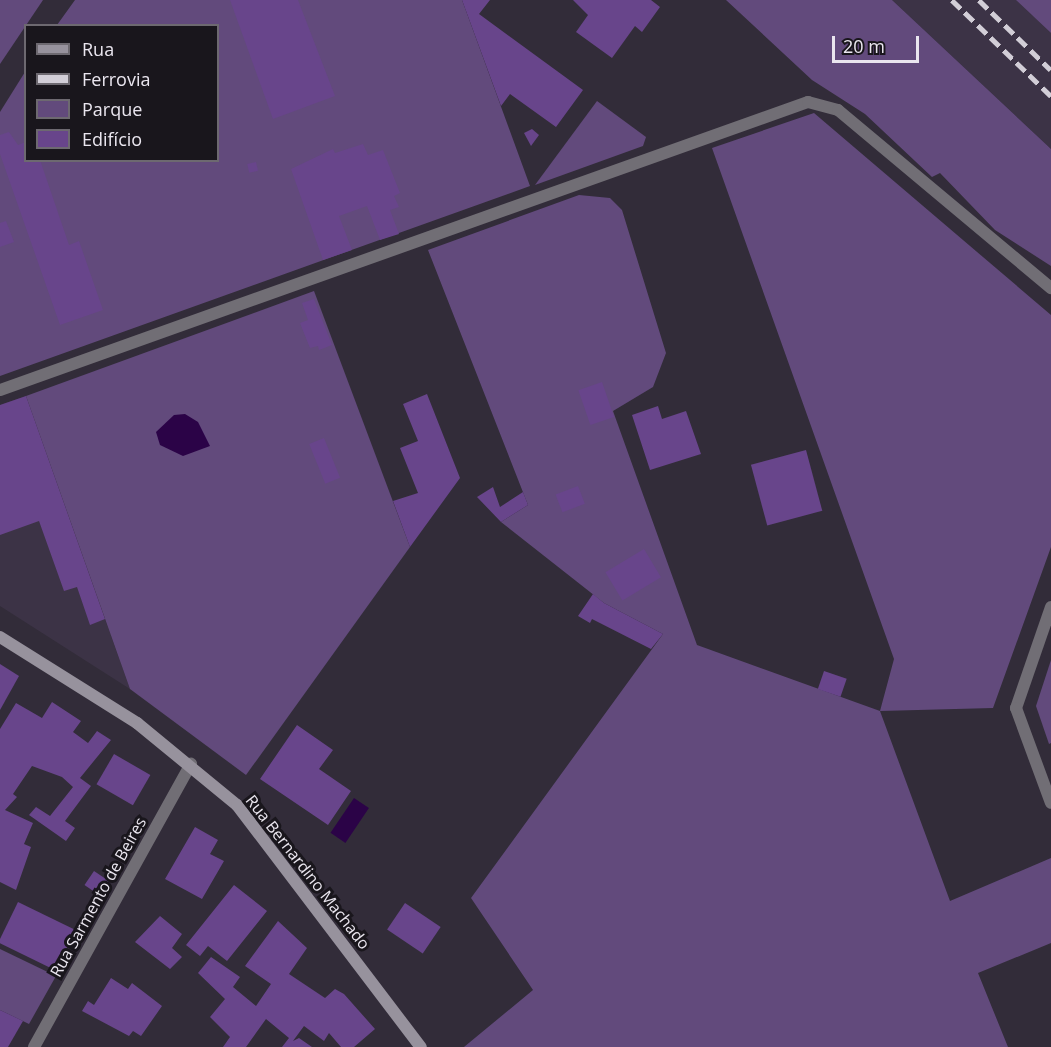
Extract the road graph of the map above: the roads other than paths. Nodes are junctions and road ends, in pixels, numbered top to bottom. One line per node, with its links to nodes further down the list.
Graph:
1 (1051, 288): 2 (street)
2 (0, 390)
3 (1051, 607): 6 (street)
4 (0, 637): 5 (main road, Rua Bernardino Machado)
5 (191, 764): 7 (street, Rua Sarmento de Beires); 8 (main road, Rua Bernardino Machado)
6 (1051, 803)
7 (34, 1047)
8 (421, 1047)

